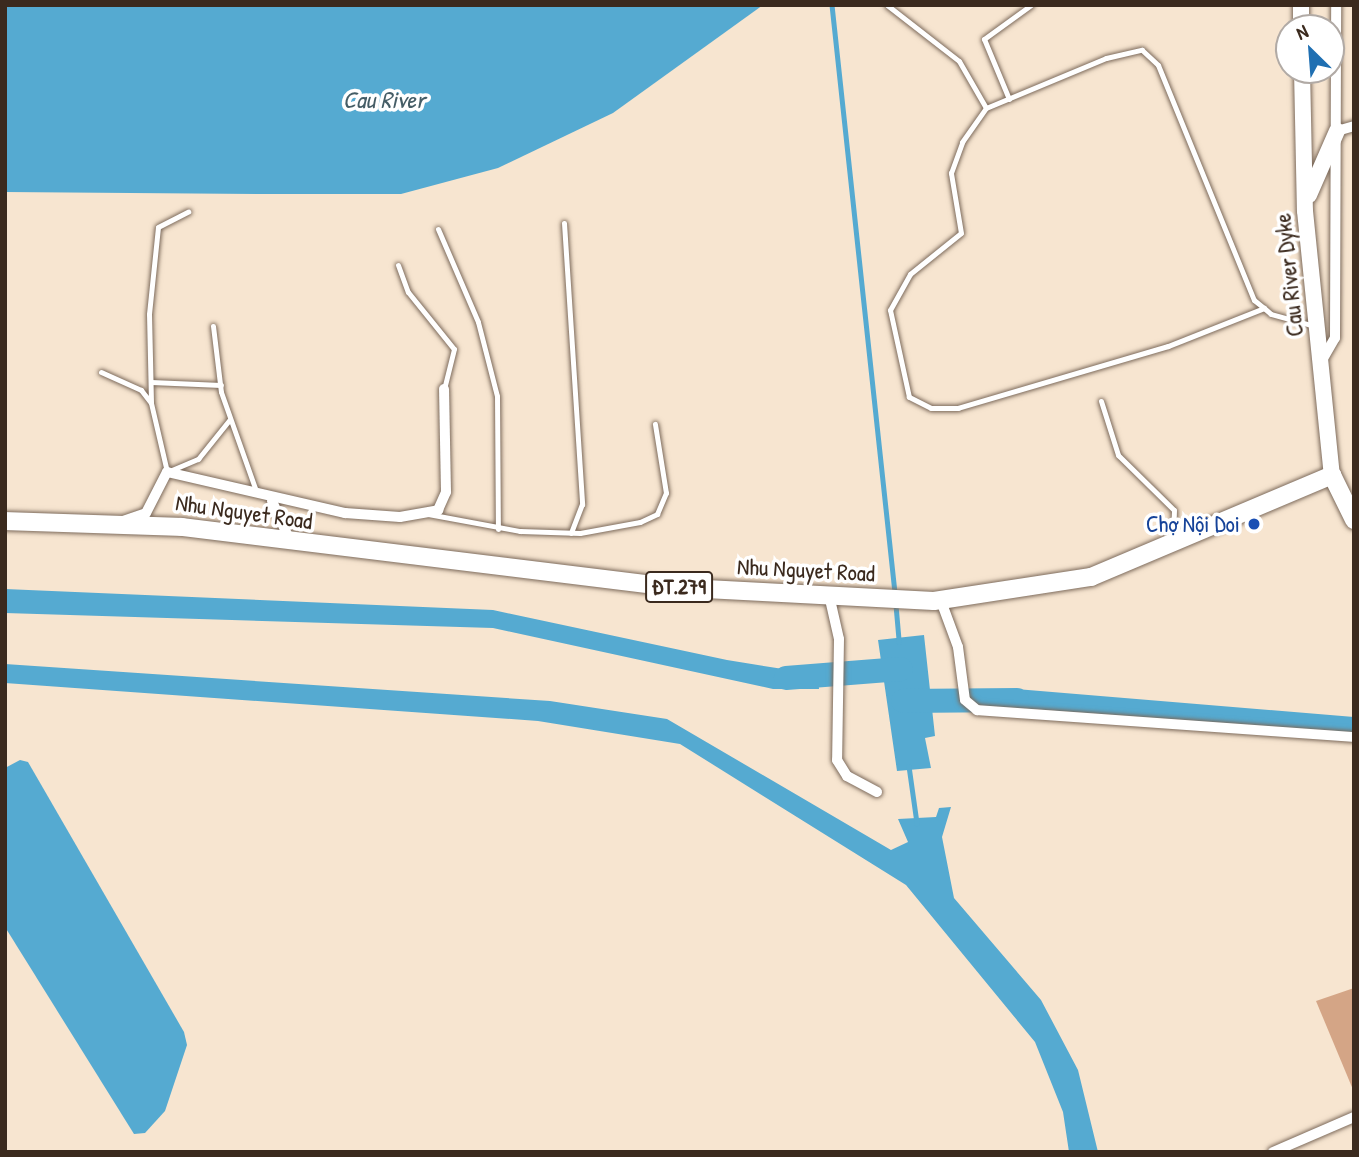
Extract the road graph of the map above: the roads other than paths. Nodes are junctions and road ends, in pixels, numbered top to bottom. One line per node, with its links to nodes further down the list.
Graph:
1 (887, 5): 6 (lane)
2 (1031, 5): 5 (lane)
3 (1336, 5): 8 (street)
4 (1302, 84): 9 (main road, Cau River Dyke)
5 (1009, 99): 6 (lane); 14 (lane)
6 (986, 108): 14 (lane)
7 (1354, 126): 8 (street)
8 (1336, 131): 9 (main road); 17 (street)
9 (1305, 211): 16 (main road, Cau River Dyke)
10 (188, 212): 19 (lane)
11 (564, 223): 34 (lane)
12 (438, 229): 33 (lane)
13 (398, 265): 21 (lane)
14 (1264, 308): 16 (lane)
15 (213, 326): 20 (lane)
16 (1318, 327): 17 (main road, Cau River Dyke)
17 (1321, 362): 27 (main road, Cau River Dyke)
18 (101, 372): 23 (lane)
19 (150, 382): 20 (lane); 23 (lane)
20 (220, 385): 24 (lane)
21 (444, 389): 29 (street)
22 (1101, 401): 36 (lane)
23 (151, 403): 26 (lane)
24 (230, 419): 26 (lane); 28 (lane)
25 (655, 424): 34 (lane)
26 (167, 472): 28 (street); 32 (street)
27 (1332, 475): 30 (main road); 36 (main road, Nhu Nguyet Road / ĐT.279)
28 (266, 499): 29 (street); 35 (street)
29 (428, 514): 33 (lane)
30 (1354, 520)
31 (5, 521): 32 (main road, Nhu Nguyet Road / ĐT.279)
32 (117, 523): 35 (main road, Nhu Nguyet Road / ĐT.279)
33 (498, 529): 34 (lane)
34 (570, 533)
35 (291, 543): 37 (main road, Nhu Nguyet Road / ĐT.279)
36 (1167, 550): 38 (main road, Nhu Nguyet Road / ĐT.279)
37 (829, 596): 38 (main road, Nhu Nguyet Road / ĐT.279); 40 (street)
38 (941, 601): 39 (street)
39 (1354, 737)
40 (877, 792)
41 (1354, 1117): 42 (street)
42 (1273, 1152)

